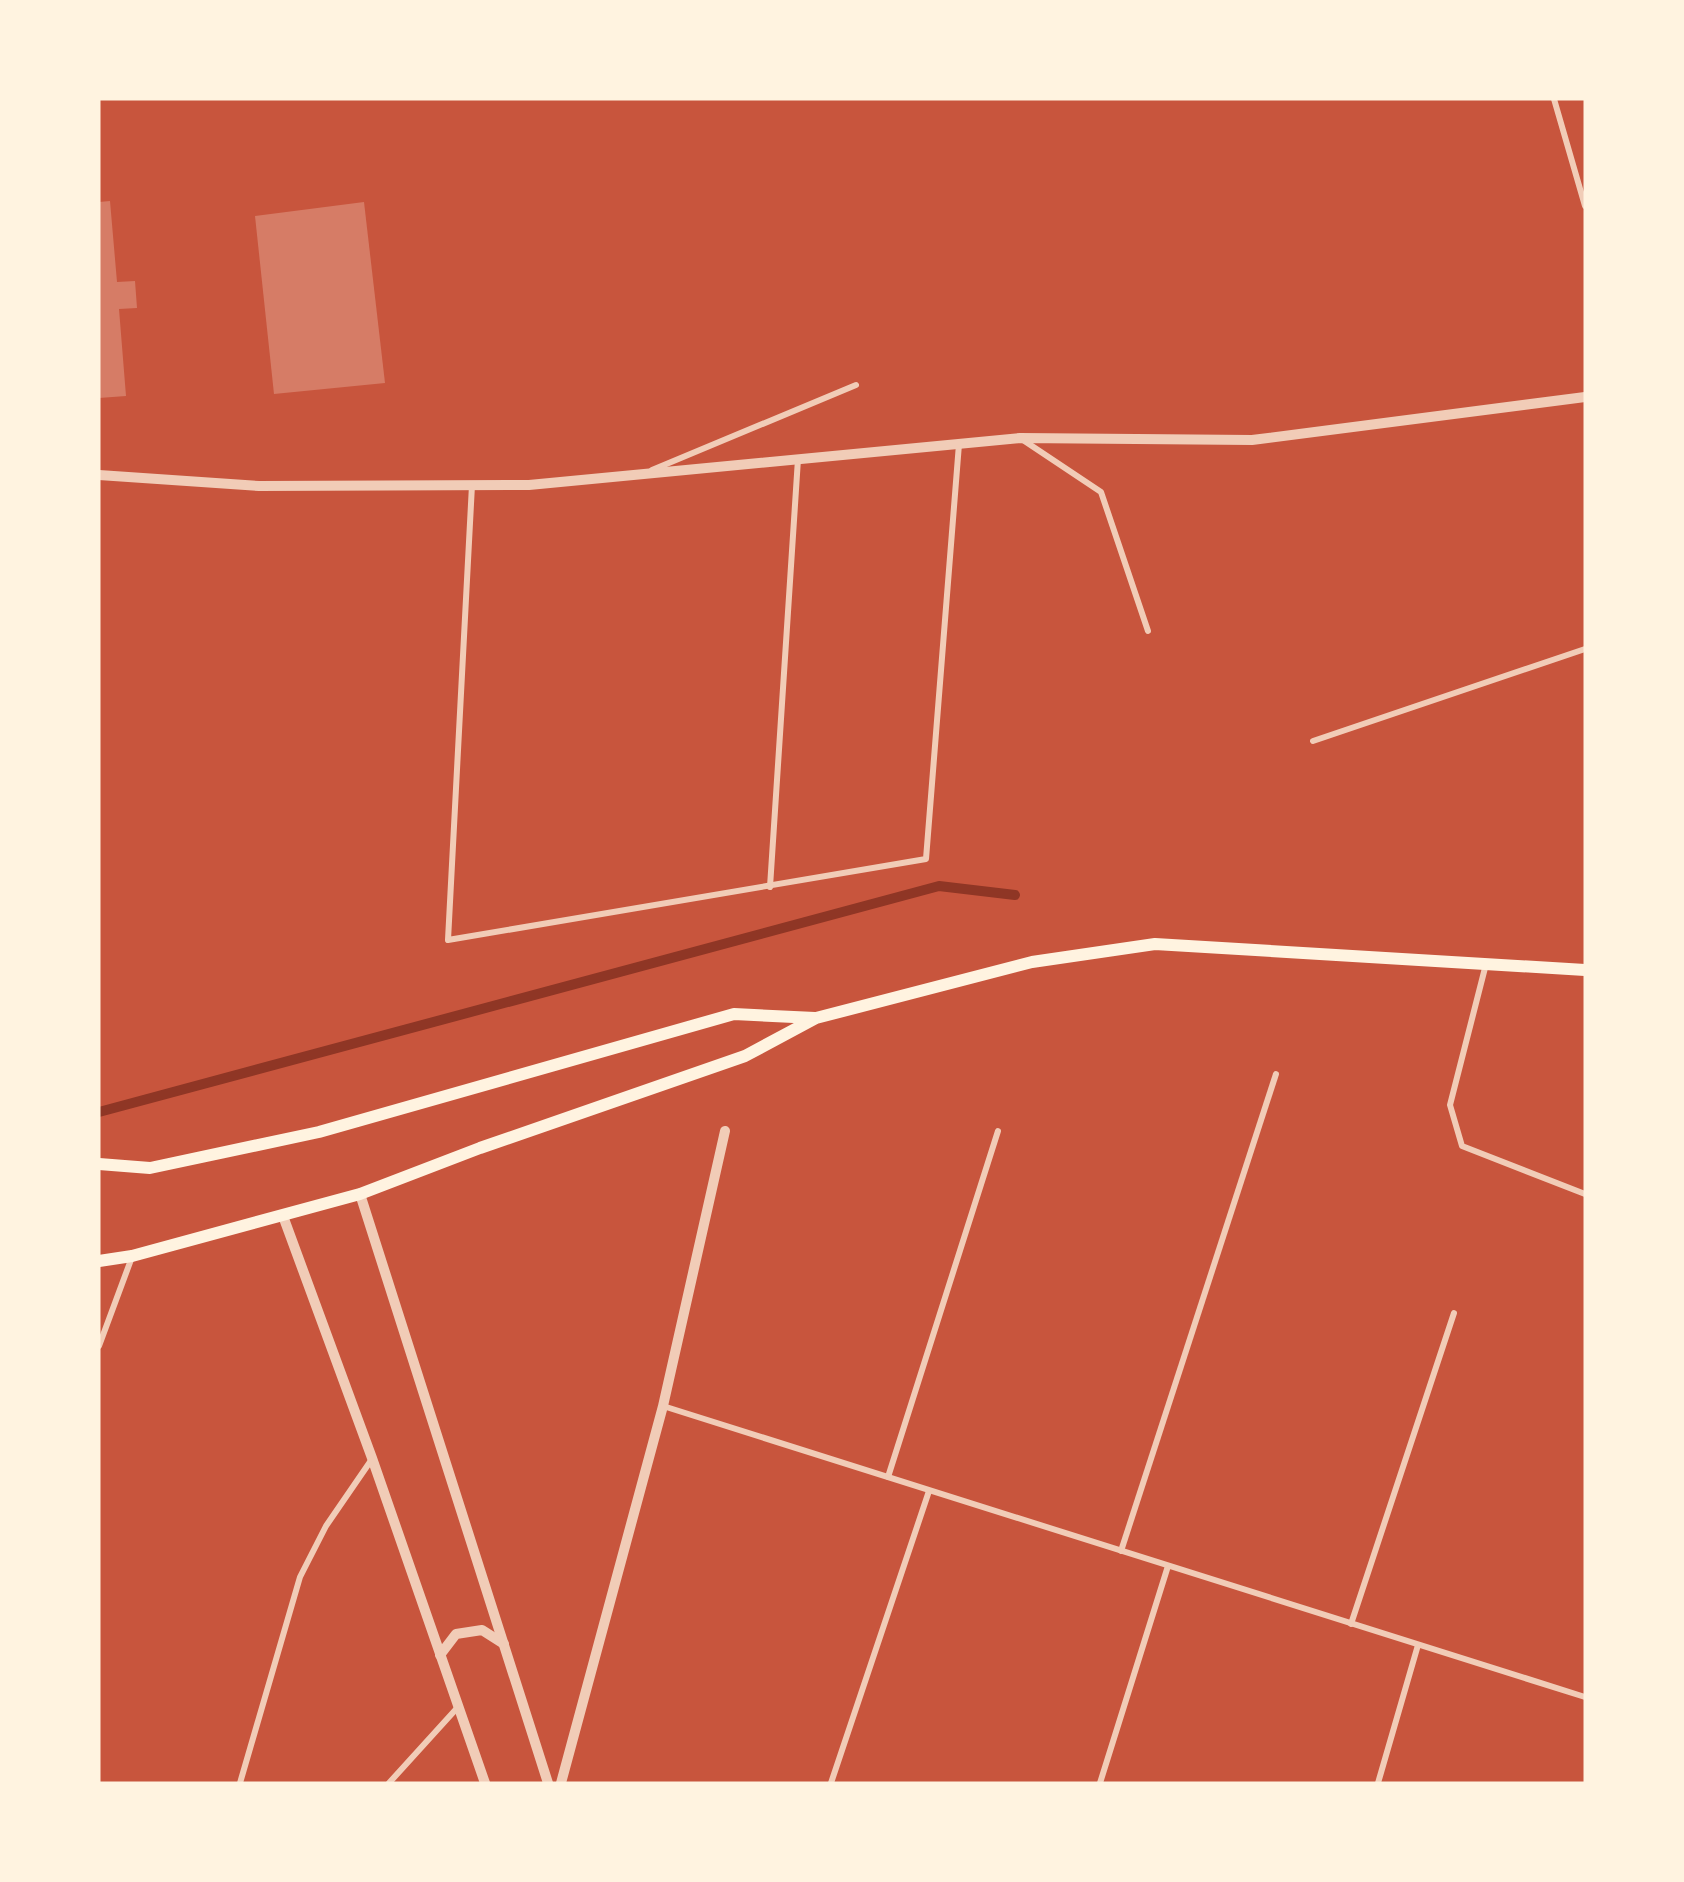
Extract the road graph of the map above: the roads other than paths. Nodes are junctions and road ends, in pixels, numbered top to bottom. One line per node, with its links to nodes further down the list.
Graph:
1 (1554, 99): 2 (street)
2 (1585, 206)
3 (856, 385): 8 (street)
4 (1585, 397): 5 (street)
5 (1020, 438): 6 (street); 11 (street)
6 (959, 444): 7 (street); 14 (street)
7 (798, 459): 8 (street); 14 (street)
8 (641, 474): 10 (street)
9 (99, 475): 10 (street)
10 (472, 485): 14 (street)
11 (1148, 631)
12 (1585, 649): 13 (street)
13 (1313, 741)
14 (770, 887)
15 (1486, 964): 16 (main road); 17 (main road); 23 (street)
16 (1585, 970)
17 (816, 1018): 21 (main road); 22 (main road)
18 (1276, 1074): 33 (street)
19 (724, 1131): 29 (street)
20 (998, 1131): 31 (street)
21 (99, 1164)
22 (360, 1194): 24 (main road); 36 (street)
23 (1585, 1194)
24 (283, 1216): 25 (main road); 30 (street)
25 (132, 1256): 26 (main road); 28 (street)
26 (99, 1261)
27 (1454, 1313): 35 (street)
28 (99, 1346)
29 (663, 1406): 31 (street); 45 (street)
30 (372, 1458): 38 (street); 41 (street)
31 (888, 1478): 32 (street)
32 (929, 1491): 33 (street); 46 (street)
33 (1121, 1551): 34 (street)
34 (1168, 1566): 35 (street); 47 (street)
35 (1351, 1624): 37 (street)
36 (504, 1644): 38 (street); 44 (street)
37 (1418, 1645): 39 (street); 48 (street)
38 (440, 1655): 40 (street)
39 (1585, 1697)
40 (458, 1707): 42 (street); 43 (street)
41 (240, 1783)
42 (389, 1783)
43 (486, 1783)
44 (548, 1783)
45 (561, 1783)
46 (831, 1783)
47 (1100, 1783)
48 (1378, 1783)

